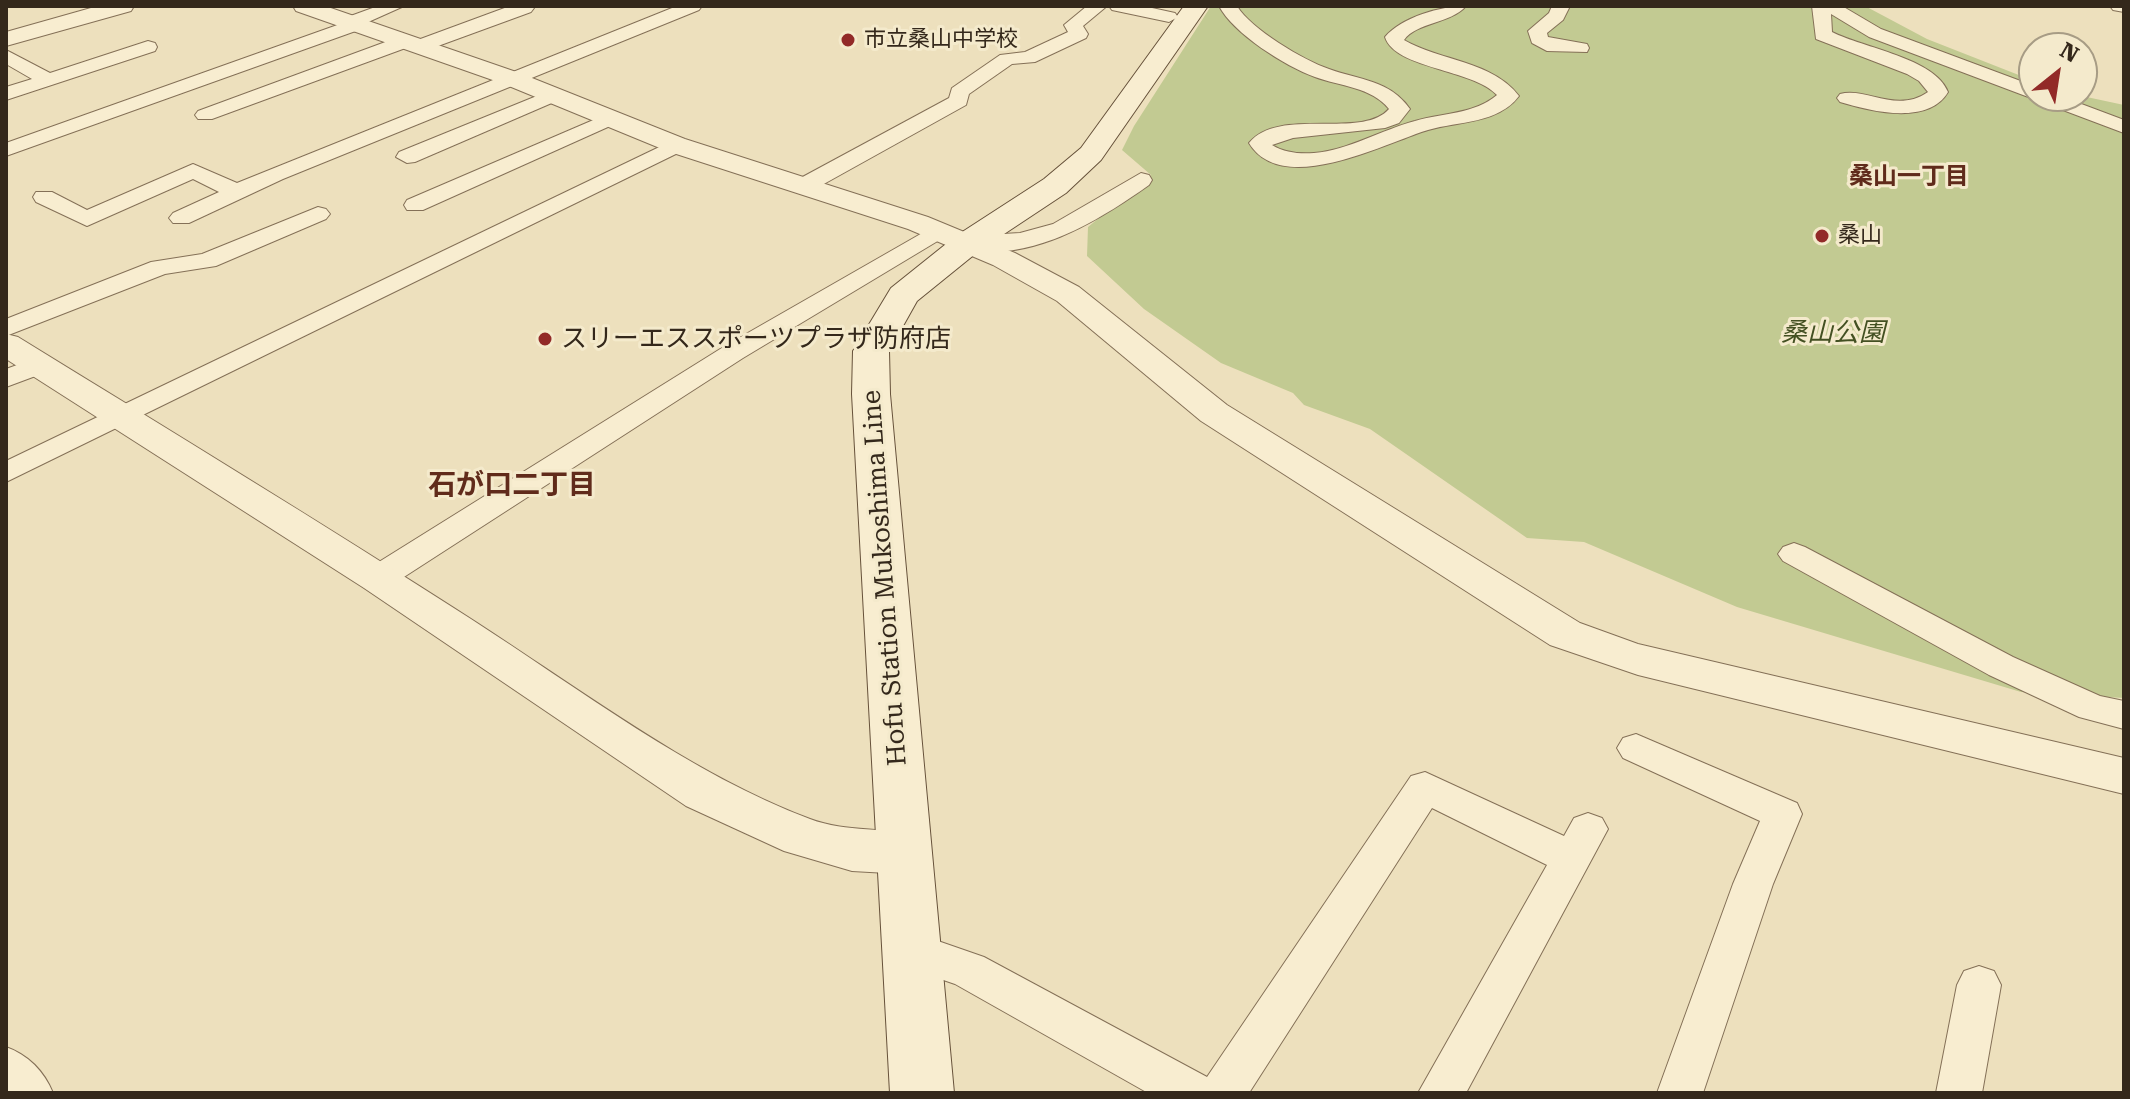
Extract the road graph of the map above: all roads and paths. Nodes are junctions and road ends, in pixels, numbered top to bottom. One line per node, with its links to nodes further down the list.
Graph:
1 (123, 6): 15 (street)
2 (304, 6): 14 (street)
3 (395, 6): 14 (street)
4 (519, 6): 16 (street)
5 (693, 6): 21 (street)
6 (1098, 6): 36 (street)
7 (1118, 6): 13 (street)
8 (1228, 6): 9 (street)
9 (1457, 6)
10 (1561, 6): 18 (street)
11 (1821, 6): 26 (street)
12 (1829, 6): 23 (street)
13 (1182, 11): 42 (main road, Hofu Station Mukoshima Line)
14 (354, 23): 16 (street); 32 (street)
15 (6, 39)
16 (413, 44): 20 (street); 28 (street)
17 (148, 47): 22 (street)
18 (1580, 48)
19 (6, 56): 22 (street)
20 (485, 69): 21 (street); 33 (street)
21 (513, 79): 25 (street); 37 (street)
22 (48, 80): 24 (street)
23 (2018, 87)
24 (6, 94)
25 (554, 95): 29 (street); 34 (street)
26 (1847, 98)
27 (2084, 112): 30 (street)
28 (205, 115)
29 (612, 118): 31 (street); 39 (street)
30 (2124, 127)
31 (676, 145): 36 (street); 47 (street)
32 (6, 150)
33 (274, 153)
34 (407, 157)
35 (1141, 180): 42 (street)
36 (805, 185): 42 (street)
37 (237, 192): 38 (street); 41 (street)
38 (44, 197)
39 (415, 205)
40 (318, 214): 43 (street)
41 (181, 218)
42 (953, 237): 50 (street); 53 (street); 54 (main road, Hofu Station Mukoshima Line)
43 (6, 328)
44 (6, 344): 45 (street)
45 (39, 365): 46 (street); 47 (street)
46 (6, 379)
47 (120, 415): 48 (street); 50 (street)
48 (6, 473)
49 (1794, 554): 51 (street)
50 (378, 578): 54 (street)
51 (2124, 715)
52 (1636, 748): 63 (street)
53 (2124, 776)
54 (905, 853): 55 (main road, Hofu Station Mukoshima Line)
55 (912, 951): 59 (main road, Hofu Station Mukoshima Line); 60 (street)
56 (1979, 985): 64 (street)
57 (6, 1068): 58 (street)
58 (30, 1093)
59 (922, 1093)
60 (1192, 1093)
61 (1223, 1093): 62 (street)
62 (1441, 1093)
63 (1680, 1093)
64 (1959, 1093)

